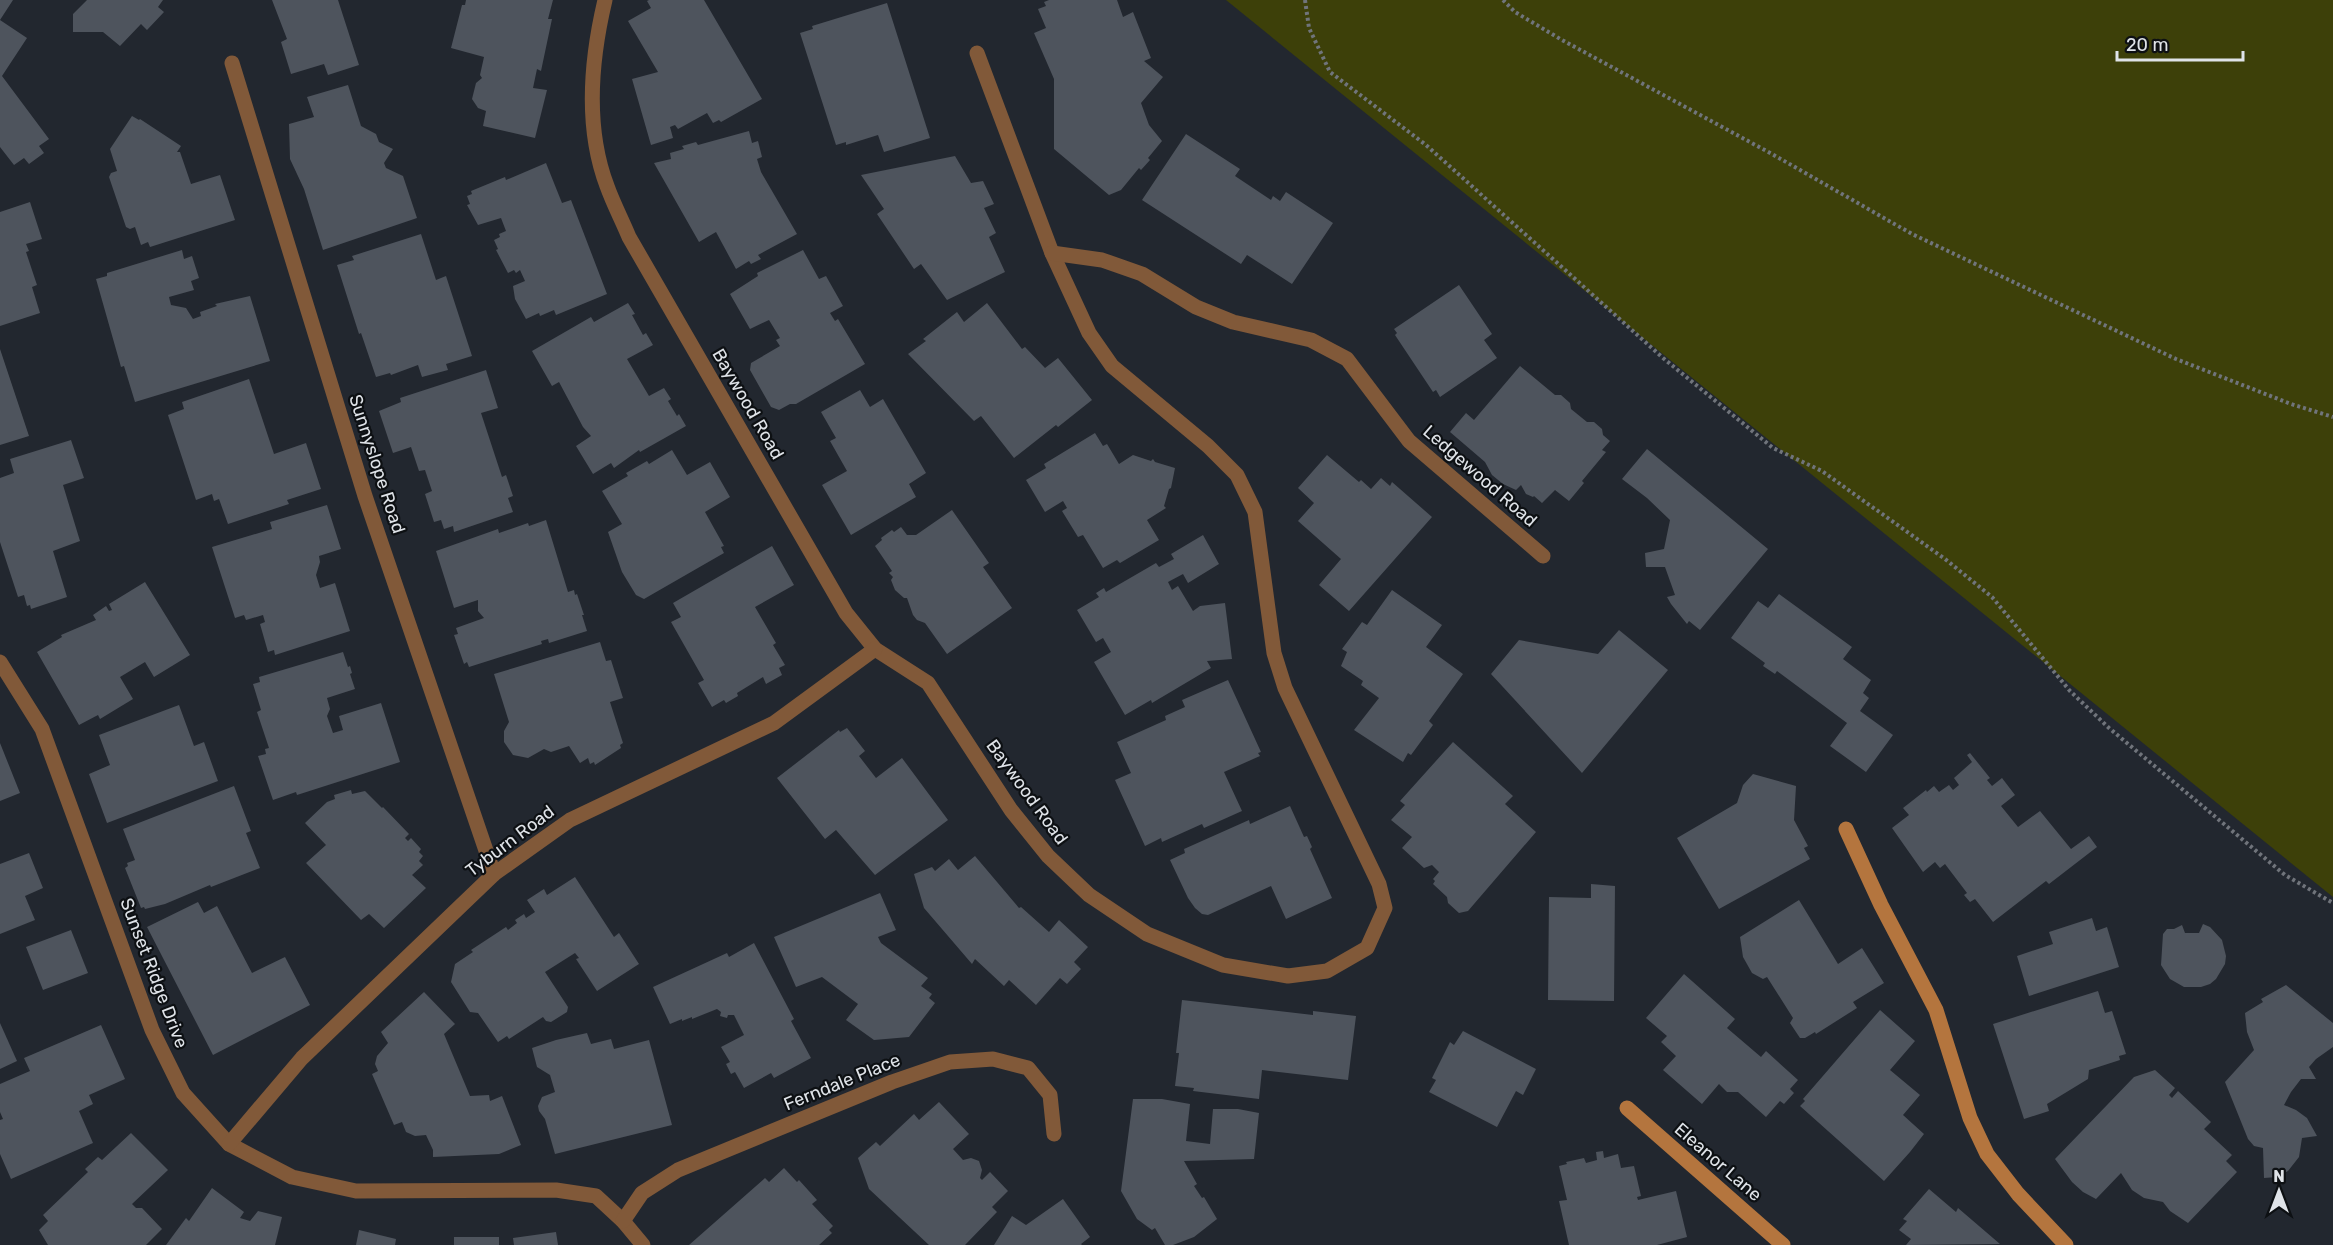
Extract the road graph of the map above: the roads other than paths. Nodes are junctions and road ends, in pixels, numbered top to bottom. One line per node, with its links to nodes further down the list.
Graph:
1 (605, 0): 6 (street, Baywood Road)
2 (977, 53): 4 (street, Baywood Road)
3 (232, 63): 9 (street, Sunnyslope Road)
4 (1052, 253): 5 (street, Ledgewood Road); 6 (street, Baywood Road)
5 (1543, 556)
6 (875, 649): 9 (street, Tyburn Road)
7 (0, 662): 12 (street, Sunset Ridge Drive)
8 (1846, 829): 16 (street)
9 (494, 874): 12 (street, Tyburn Road)
10 (1627, 1108): 15 (street, Eleanor Lane)
11 (1054, 1134): 13 (street, Ferndale Place)
12 (229, 1144): 13 (street, Sunset Ridge Drive)
13 (623, 1221): 14 (street, Sunset Ridge Drive)
14 (643, 1245)
15 (1783, 1245)
16 (2066, 1245)

